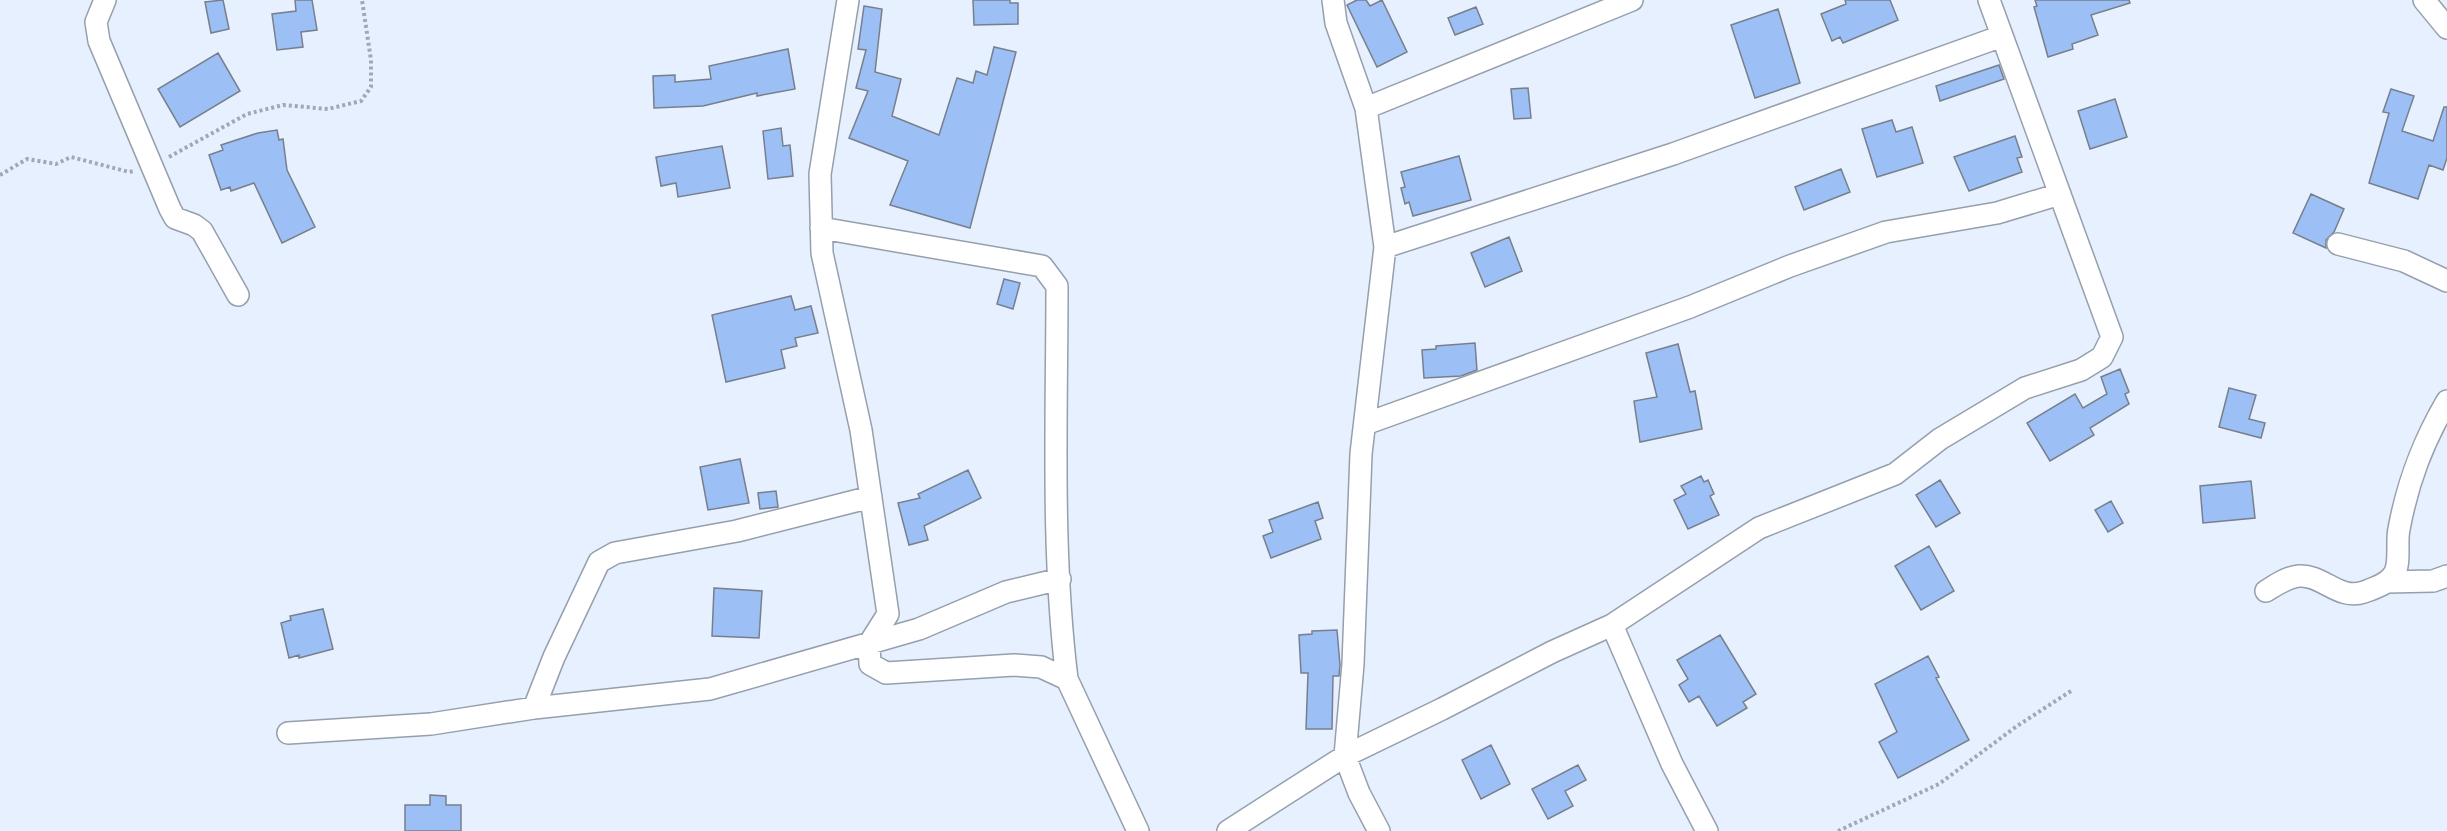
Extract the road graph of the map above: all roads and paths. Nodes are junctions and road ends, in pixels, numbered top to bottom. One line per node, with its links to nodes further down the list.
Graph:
1 (105, 0): 11 (street)
2 (362, 0): 11 (path)
3 (848, 0): 14 (street)
4 (1333, 0): 10 (street)
5 (1632, 0): 10 (street)
6 (1989, 0): 9 (street)
7 (2424, 0): 8 (street)
8 (2447, 28)
9 (2002, 36): 13 (street); 16 (street)
10 (1366, 108): 16 (street)
11 (152, 167): 12 (path); 18 (street)
12 (0, 175)
13 (2060, 194): 20 (street); 26 (street)
14 (821, 228): 21 (street); 23 (street)
15 (2338, 244): 17 (street)
16 (1385, 248): 20 (street)
17 (2447, 281)
18 (238, 295)
19 (2447, 401): 24 (street)
20 (1365, 424): 32 (street)
21 (871, 497): 27 (street); 30 (street)
22 (2447, 576): 24 (street)
23 (1060, 579): 27 (street); 28 (street)
24 (2387, 582): 25 (street)
25 (2266, 591)
26 (1612, 625): 32 (street); 36 (street)
27 (869, 644): 28 (street); 30 (street)
28 (1067, 679): 33 (street)
29 (2071, 691): 37 (path)
30 (534, 708): 31 (street)
31 (288, 733)
32 (1345, 756): 34 (street); 35 (street)
33 (1138, 831)
34 (1228, 831)
35 (1379, 831)
36 (1707, 831)
37 (1838, 831)

